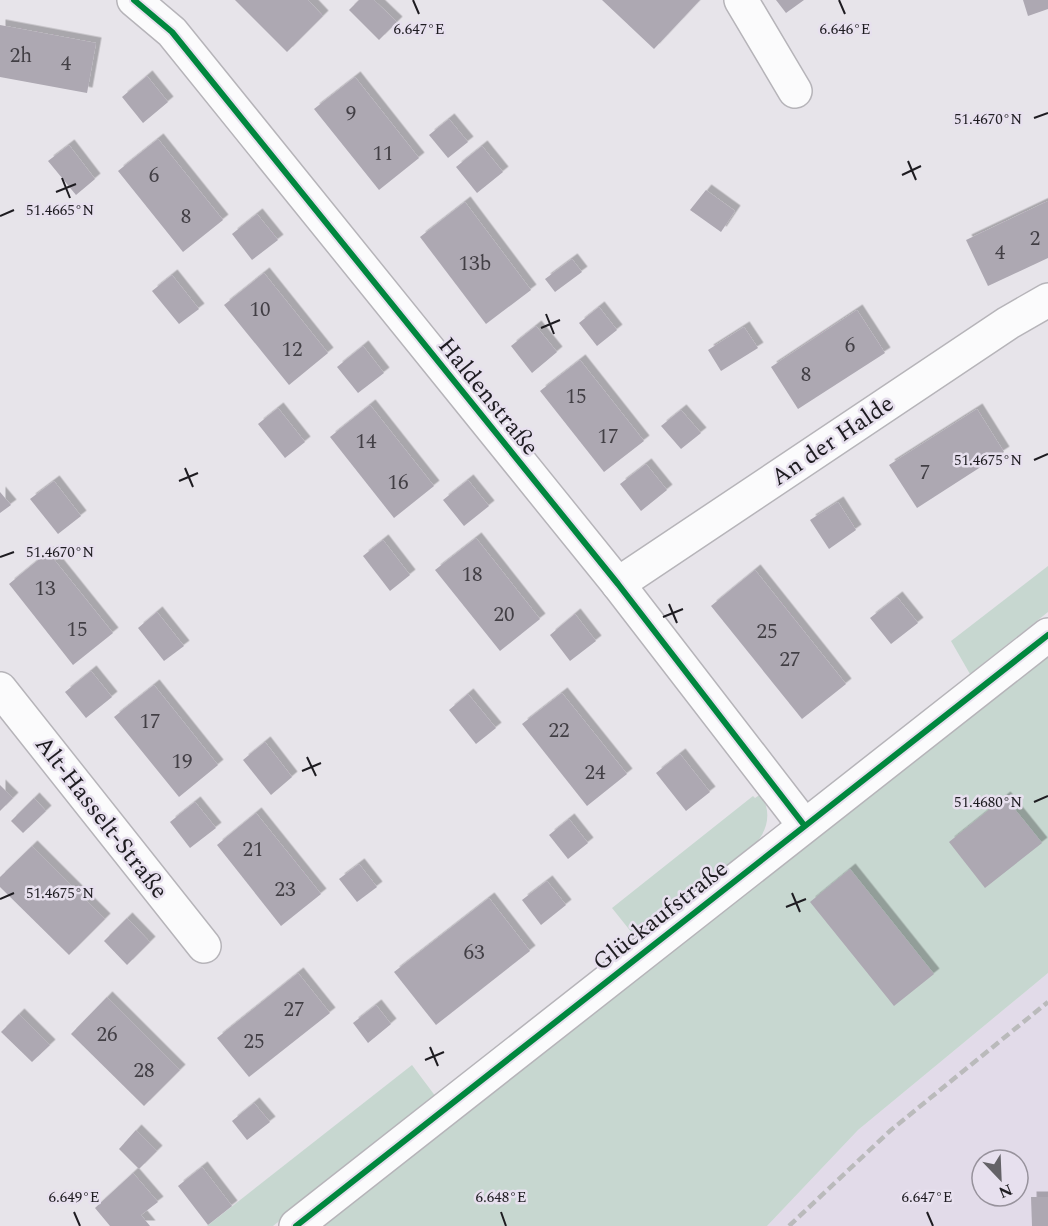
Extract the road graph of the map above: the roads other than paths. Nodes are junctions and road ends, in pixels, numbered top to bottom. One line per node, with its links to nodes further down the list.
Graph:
1 (134, 0): 5 (street, Haldenstraße)
2 (741, 0): 3 (street)
3 (795, 91)
4 (1048, 300): 5 (street, An der Halde)
5 (618, 584): 8 (street, Haldenstraße)
6 (1048, 635): 8 (street, Glückaufstraße)
7 (0, 689): 9 (street, Alt-Hasselt-Straße)
8 (804, 825): 10 (street, Glückaufstraße)
9 (204, 946)
10 (296, 1226)

